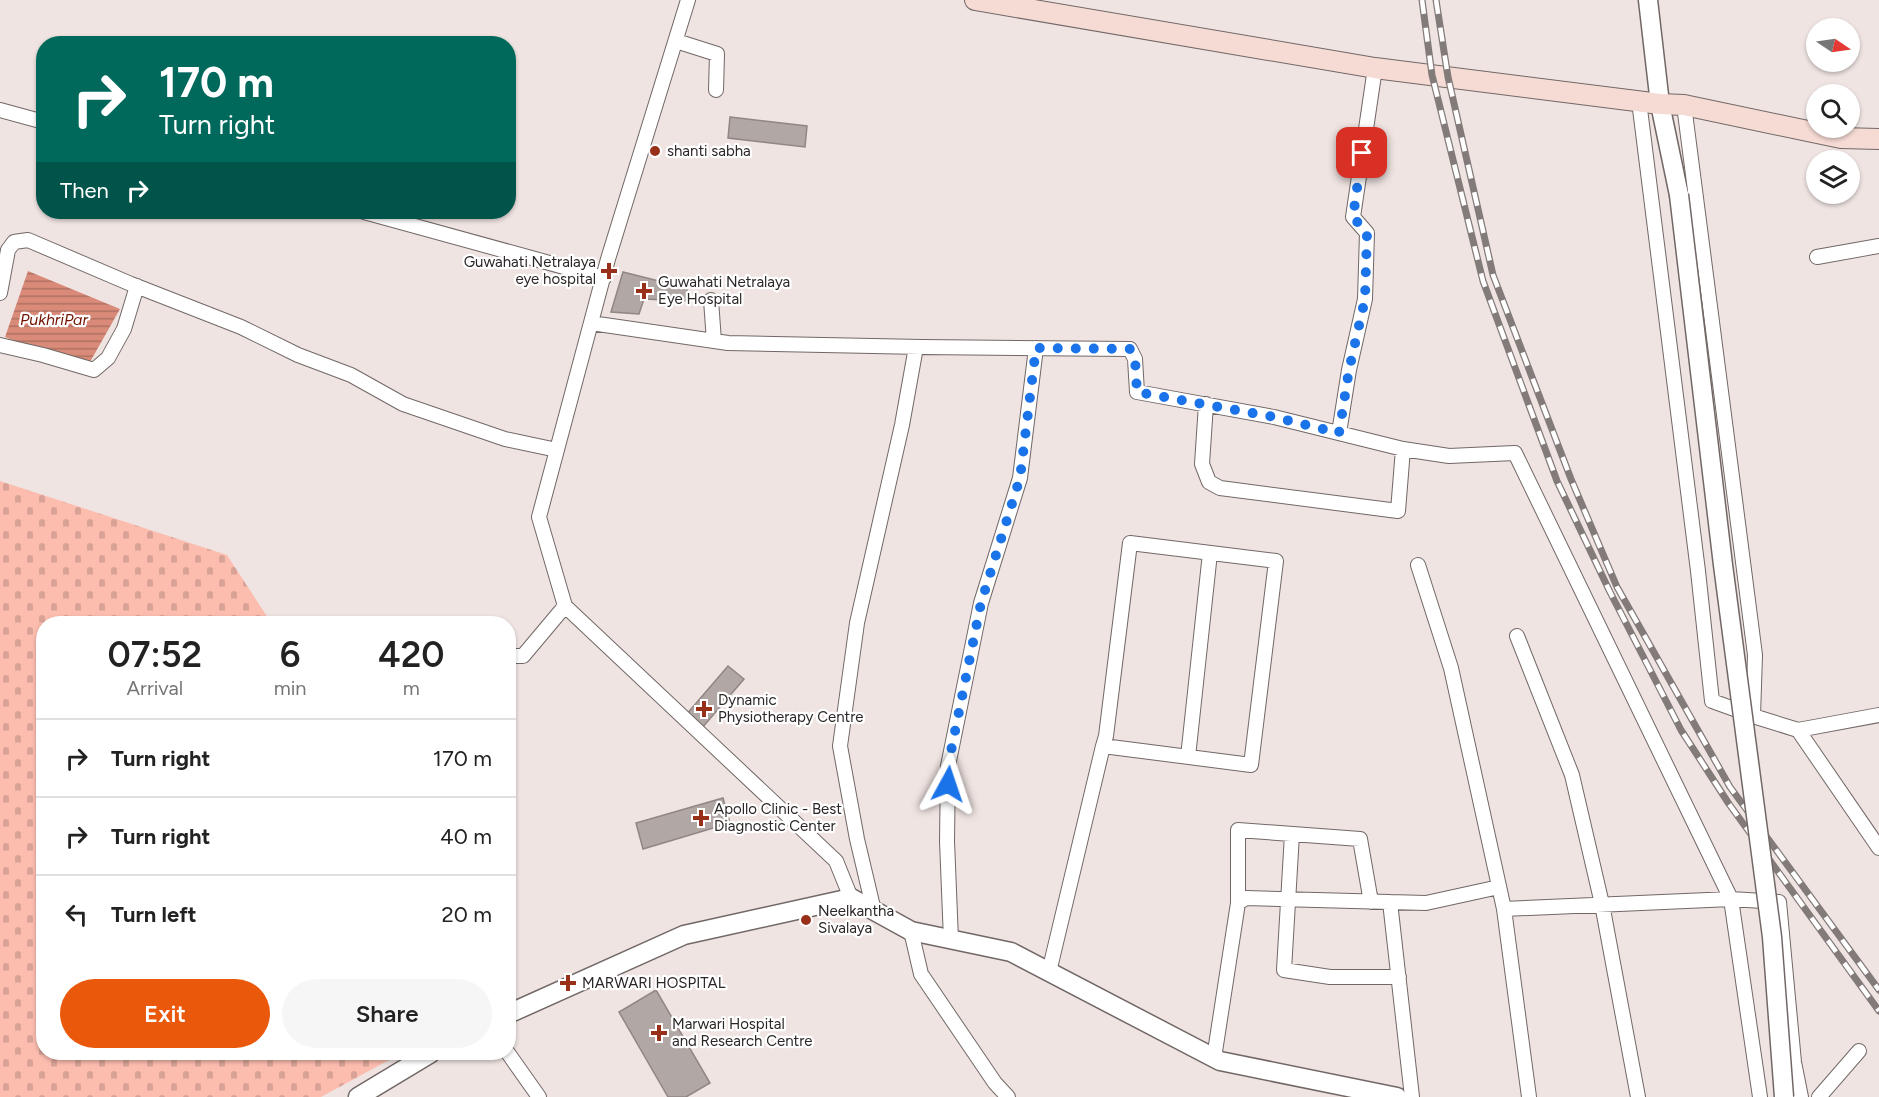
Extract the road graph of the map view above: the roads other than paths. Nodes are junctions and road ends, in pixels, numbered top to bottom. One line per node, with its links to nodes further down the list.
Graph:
1 (688, 0): 4 (street)
2 (975, 0): 5 (main road)
3 (1648, 0): 8 (street)
4 (676, 41): 6 (street); 16 (street)
5 (1376, 68): 7 (main road); 26 (street)
6 (716, 90)
7 (1639, 101): 8 (main road); 35 (street)
8 (1660, 104): 9 (main road); 69 (street, bridge)
9 (1684, 105): 12 (main road); 35 (street)
10 (0, 110): 11 (street)
11 (36, 120)
12 (1879, 139)
13 (389, 219): 16 (street)
14 (1879, 246): 15 (street)
15 (1817, 257)
16 (604, 278): 20 (street)
17 (137, 286): 18 (street); 22 (street); 28 (street)
18 (0, 293)
19 (711, 300): 21 (street)
20 (591, 323): 21 (street); 28 (street)
21 (714, 341): 23 (street)
22 (0, 345)
23 (916, 347): 24 (street); 50 (street)
24 (1036, 348): 25 (street); 52 (street)
25 (1206, 404): 26 (street); 27 (street)
26 (1339, 433): 27 (street)
27 (1403, 449): 43 (street)
28 (557, 450): 31 (street)
29 (1210, 553): 37 (street); 38 (street); 38 (street)
30 (1418, 566): 41 (street)
31 (565, 606): 33 (street); 42 (street)
32 (1517, 636): 48 (street)
33 (516, 656)
34 (1879, 715): 36 (street)
35 (1753, 716): 36 (street)
36 (1798, 730): 40 (street)
37 (1104, 746): 38 (street); 53 (street)
38 (1188, 757)
39 (1292, 834): 44 (street); 45 (street); 47 (street)
40 (1879, 848)
41 (1499, 887): 46 (street); 49 (street)
42 (851, 898): 50 (street); 55 (street)
43 (1731, 899): 48 (street); 68 (street); 70 (street)
44 (1287, 900): 45 (street); 47 (street); 54 (street)
45 (1371, 902): 46 (street)
46 (1390, 902): 54 (street)
47 (1238, 903): 57 (street)
48 (1602, 904): 49 (street); 67 (street)
49 (1504, 909): 66 (street)
50 (874, 911): 51 (street)
51 (911, 931): 52 (street); 63 (street)
52 (951, 940): 53 (street)
53 (1049, 972): 57 (street)
54 (1398, 977): 65 (street)
55 (516, 1010)
56 (1859, 1051): 71 (street)
57 (1214, 1058): 60 (street)
58 (419, 1060): 61 (street)
59 (513, 1060): 62 (street)
60 (1343, 1091): 64 (street)
61 (358, 1097)
62 (539, 1097)
63 (1008, 1097)
64 (1397, 1097)
65 (1412, 1097)
66 (1529, 1097)
67 (1638, 1097)
68 (1760, 1097)
69 (1784, 1097)
70 (1801, 1097)
71 (1819, 1097)

